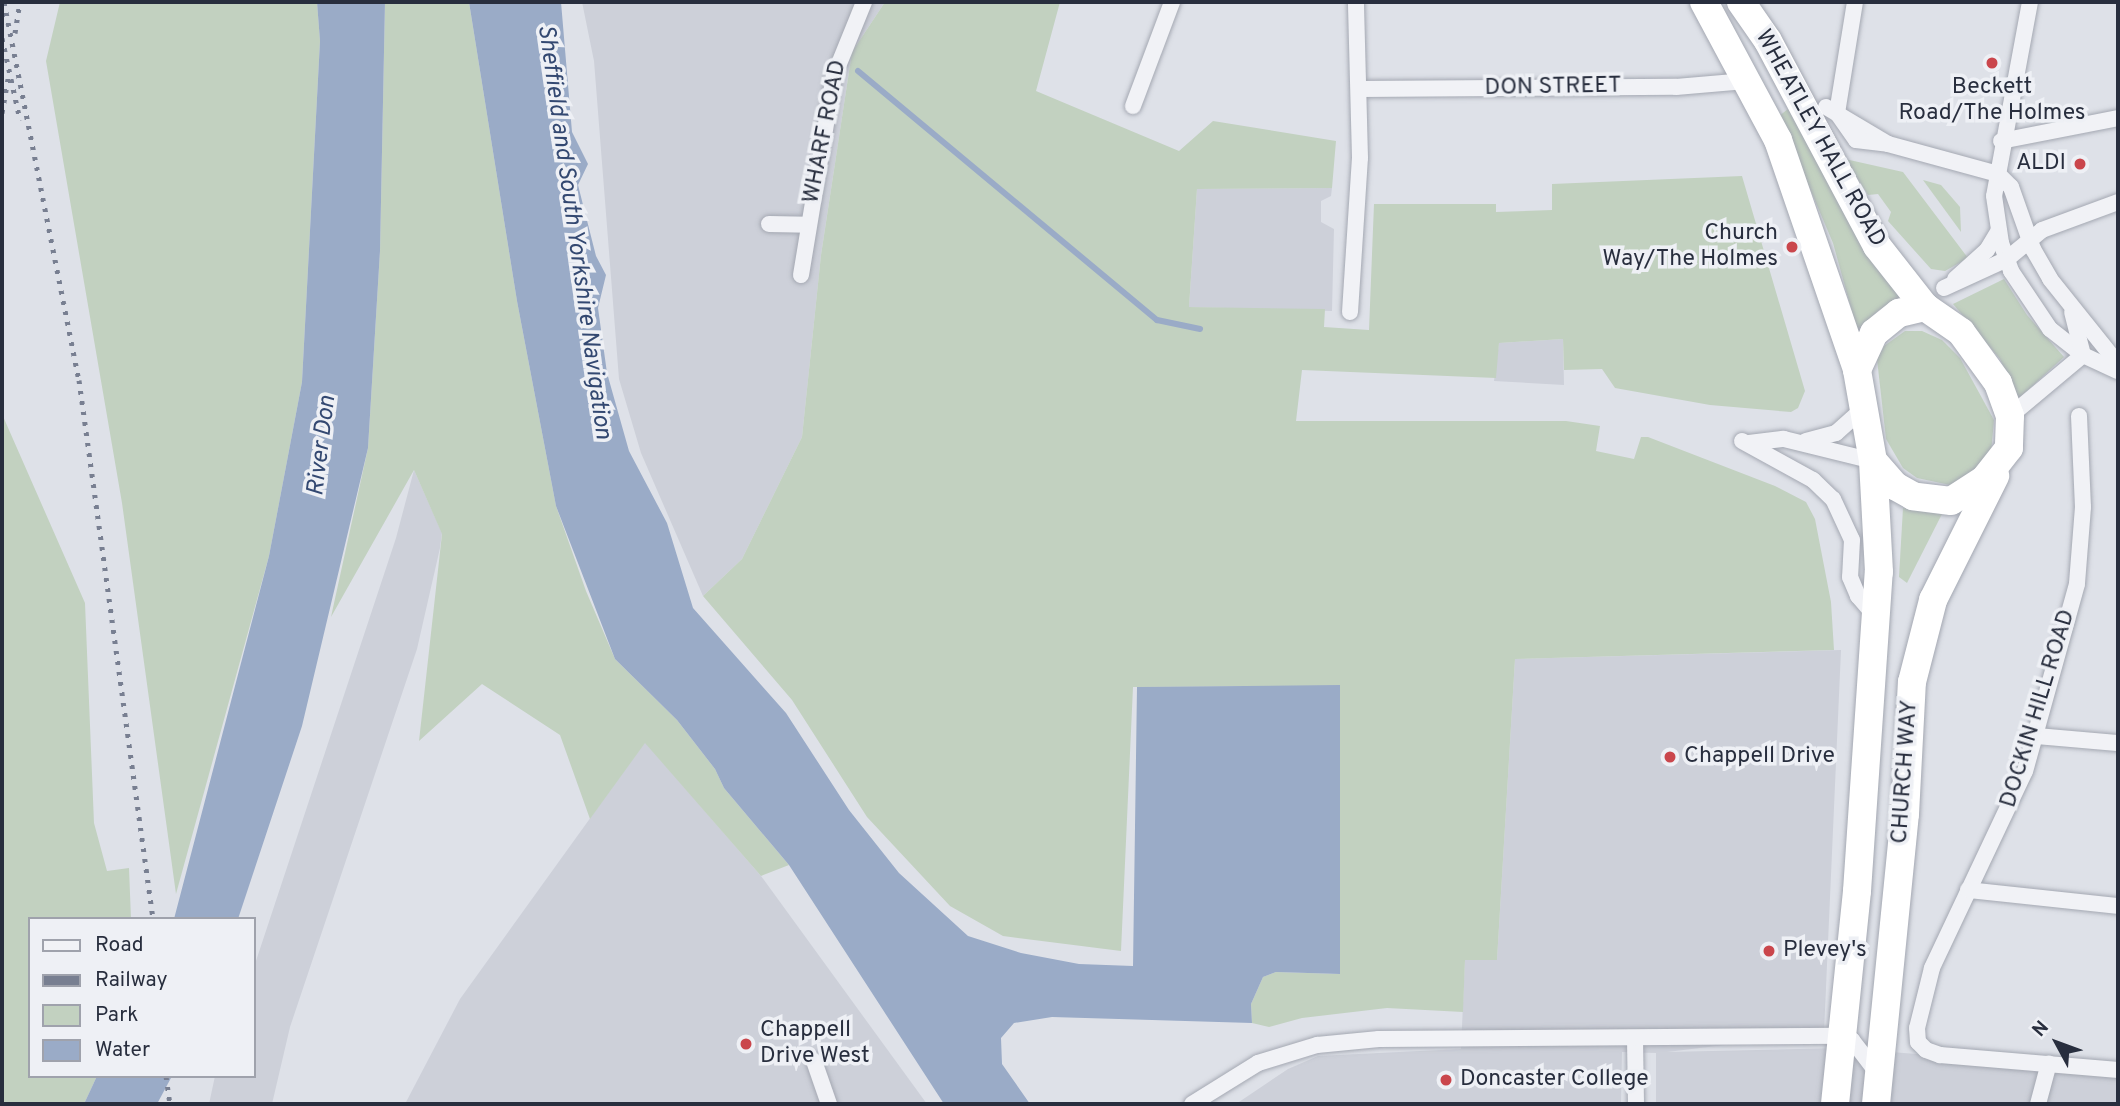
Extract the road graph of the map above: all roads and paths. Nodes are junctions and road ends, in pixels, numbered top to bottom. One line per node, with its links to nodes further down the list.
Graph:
1 (864, 2): 18 (street, WHARF ROAD)
2 (1172, 2): 11 (street)
3 (1356, 2): 10 (street)
4 (1704, 2): 9 (highway, WHEATLEY HALL ROAD)
5 (1741, 2): 8 (highway, WHEATLEY HALL ROAD)
6 (1855, 2): 12 (street)
7 (2029, 2): 14 (street)
8 (1768, 41): 12 (highway); 23 (highway, WHEATLEY HALL ROAD)
9 (1746, 81): 10 (street, DON STREET); 28 (highway, WHEATLEY HALL ROAD)
10 (1360, 89): 25 (street)
11 (1133, 106)
12 (1832, 110): 15 (street)
13 (2118, 118): 14 (street)
14 (2001, 141): 15 (street)
15 (1998, 174): 19 (street); 20 (street)
16 (2118, 202): 20 (street)
17 (768, 224): 18 (street, WHARF ROAD)
18 (808, 225): 22 (street, WHARF ROAD)
19 (1998, 232): 21 (street); 23 (street)
20 (2031, 244): 21 (street); 24 (street)
21 (2008, 263): 23 (street); 26 (street)
22 (801, 275)
23 (1935, 297): 28 (highway); 31 (highway, WHEATLEY HALL ROAD)
24 (2070, 307): 26 (street); 27 (street)
25 (1350, 312)
26 (2083, 355): 29 (street); 31 (street)
27 (2118, 364)
28 (1857, 370): 30 (highway, WHEATLEY HALL ROAD)
29 (2118, 371)
30 (1864, 408): 33 (street); 35 (highway, WHEATLEY HALL ROAD)
31 (2010, 416): 34 (highway, WHEATLEY HALL ROAD)
32 (2079, 416): 37 (street, DOCKIN HILL ROAD)
33 (1800, 442): 35 (street); 36 (street)
34 (2004, 458): 35 (highway); 46 (highway, CHURCH WAY)
35 (1873, 461): 36 (highway, CHURCH WAY)
36 (1878, 619): 41 (highway, CHURCH WAY)
37 (2036, 736): 38 (street); 39 (street, DOCKIN HILL ROAD)
38 (2118, 743)
39 (1968, 890): 40 (street); 44 (street, DOCKIN HILL ROAD)
40 (2118, 906)
41 (1842, 1036): 42 (street); 46 (street); 50 (highway, CHURCH WAY)
42 (1635, 1039): 48 (street); 49 (street)
43 (814, 1061): 47 (street)
44 (2049, 1063): 45 (street); 52 (street)
45 (2118, 1070)
46 (1879, 1076): 51 (highway, CHURCH WAY)
47 (829, 1104)
48 (1192, 1104)
49 (1636, 1104)
50 (1836, 1104)
51 (1876, 1104)
52 (2038, 1104)

